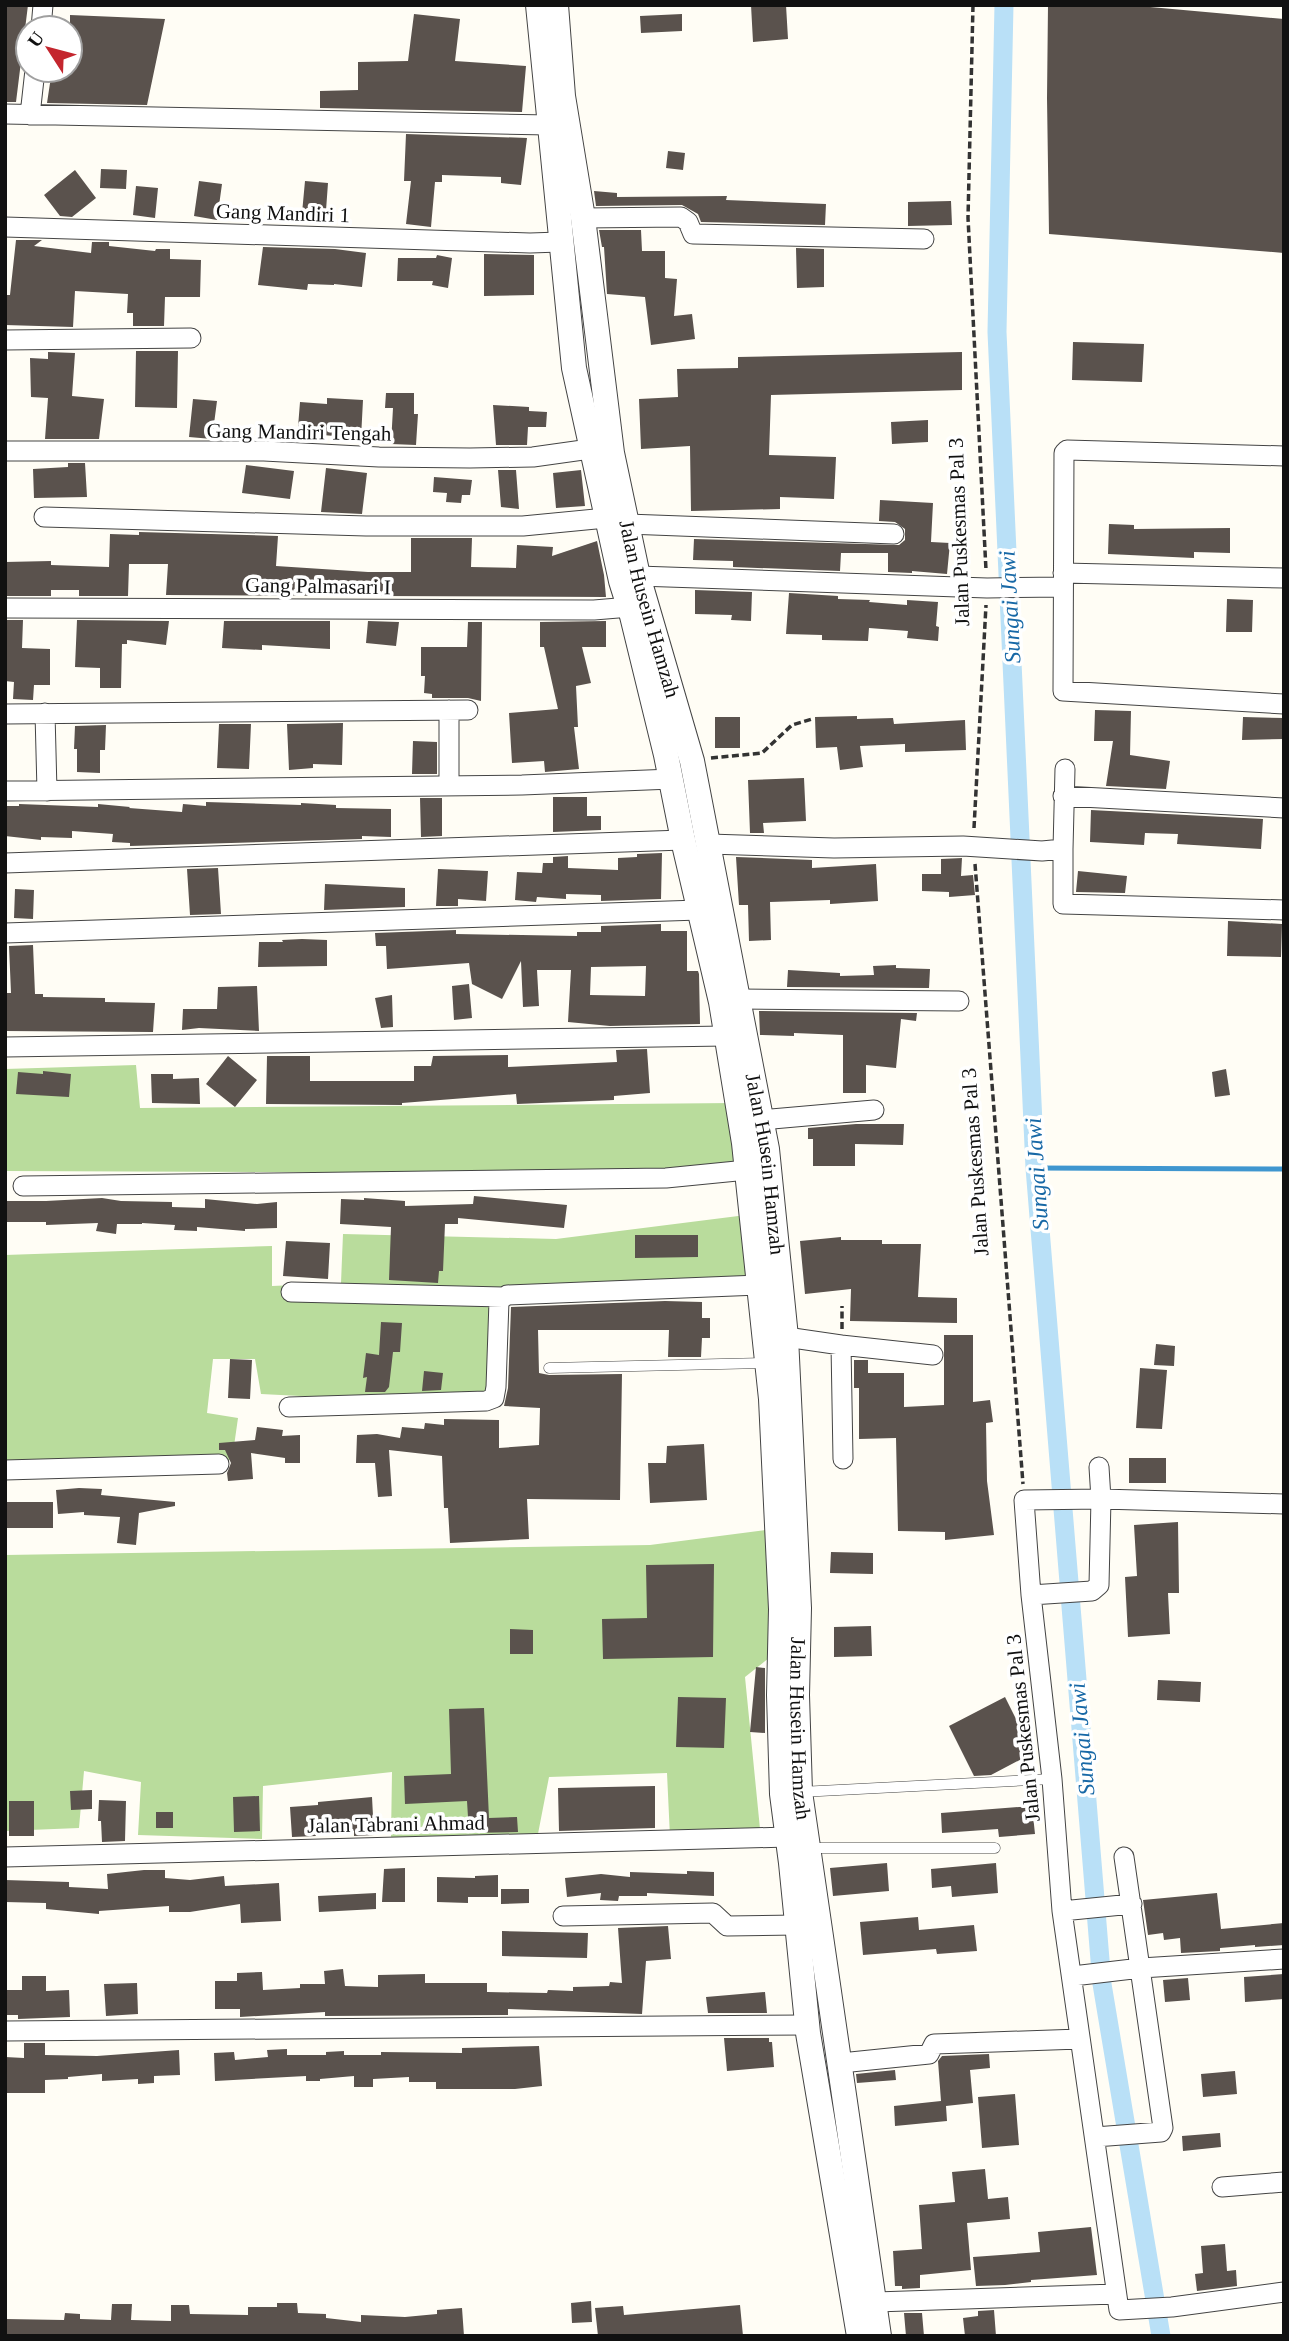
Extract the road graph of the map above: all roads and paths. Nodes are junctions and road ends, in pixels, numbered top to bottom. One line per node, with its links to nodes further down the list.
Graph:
1 (538, 5): 7 (street, Jalan Husein Hamzah)
2 (556, 5): 8 (street, Jalan Husein Hamzah)
3 (973, 5): 24 (path, Jalan Puskesmas Pal 3)
4 (34, 84): 6 (street)
5 (5, 114): 6 (street)
6 (30, 115): 7 (street)
7 (548, 125): 8 (street, Jalan Husein Hamzah)
8 (562, 159): 9 (street, Jalan Husein Hamzah); 12 (street, Jalan Husein Hamzah)
9 (583, 218): 11 (street); 19 (street, Jalan Husein Hamzah)
10 (5, 227): 12 (street, Gang Mandiri 1)
11 (923, 239)
12 (560, 242): 15 (street, Jalan Husein Hamzah)
13 (191, 338): 14 (street)
14 (5, 340)
15 (590, 449): 16 (street, Gang Mandiri Tengah); 19 (street, Jalan Husein Hamzah)
16 (5, 451)
17 (1284, 457): 23 (street)
18 (44, 517): 19 (street)
19 (616, 522): 20 (street); 21 (street, Jalan Husein Hamzah); 25 (street, Jalan Husein Hamzah)
20 (894, 534)
21 (639, 576): 24 (street); 31 (street, Jalan Husein Hamzah)
22 (1284, 578): 23 (street)
23 (1063, 580): 24 (street); 27 (street)
24 (993, 587): 40 (path, Jalan Puskesmas Pal 3)
25 (630, 607): 26 (street, Gang Palmasari I); 31 (street, Jalan Husein Hamzah)
26 (5, 608)
27 (1284, 704)
28 (45, 713): 29 (street); 33 (street); 35 (street)
29 (5, 714)
30 (812, 719): 31 (path)
31 (680, 761): 33 (street); 38 (street, Jalan Husein Hamzah); 39 (street, Jalan Husein Hamzah)
32 (1065, 769): 36 (street)
33 (449, 786): 35 (street)
34 (5, 791): 35 (street)
35 (47, 791)
36 (1063, 796): 37 (street); 41 (street)
37 (1284, 808)
38 (683, 840): 42 (street); 43 (street, Jalan Husein Hamzah)
39 (709, 844): 40 (street); 46 (street, Jalan Husein Hamzah)
40 (973, 848): 41 (street); 68 (path, Jalan Puskesmas Pal 3)
41 (1063, 849): 44 (street)
42 (5, 863)
43 (699, 910): 45 (street); 48 (street, Jalan Husein Hamzah)
44 (1284, 910)
45 (5, 933)
46 (739, 999): 47 (street); 51 (street, Jalan Husein Hamzah)
47 (959, 1001)
48 (726, 1036): 49 (street); 52 (street, Jalan Husein Hamzah)
49 (5, 1047)
50 (874, 1110): 51 (street)
51 (761, 1120): 54 (street, Jalan Husein Hamzah)
52 (747, 1170): 53 (street); 54 (street, Jalan Husein Hamzah)
53 (23, 1186)
54 (770, 1284): 56 (street); 57 (street, Jalan Husein Hamzah); 60 (street, Jalan Husein Hamzah)
55 (291, 1292): 56 (street)
56 (503, 1297): 62 (street)
57 (786, 1337): 58 (street); 72 (street, Jalan Husein Hamzah)
58 (841, 1345): 59 (street); 63 (street)
59 (933, 1355)
60 (767, 1363): 61 (lane); 73 (street, Jalan Husein Hamzah)
61 (548, 1368)
62 (289, 1407)
63 (843, 1459)
64 (219, 1464): 66 (street)
65 (1099, 1467): 67 (street)
66 (5, 1470)
67 (1101, 1499): 68 (street); 69 (street); 70 (street)
68 (1030, 1500): 70 (street, Jalan Puskesmas Pal 3)
69 (1284, 1504)
70 (1038, 1595): 71 (street, Jalan Puskesmas Pal 3)
71 (1052, 1779): 72 (lane); 78 (street, Jalan Puskesmas Pal 3)
72 (800, 1792): 73 (street, Jalan Husein Hamzah)
73 (798, 1843): 74 (lane); 75 (street, Jalan Tabrani Ahmad); 80 (street, Jalan Husein Hamzah); 87 (street, Jalan Husein Hamzah)
74 (995, 1847)
75 (5, 1857)
76 (1124, 1857): 77 (street)
77 (1132, 1904): 78 (street); 82 (street)
78 (1071, 1910): 83 (street, Jalan Puskesmas Pal 3)
79 (563, 1916): 80 (street)
80 (797, 1925): 84 (street, Jalan Husein Hamzah)
81 (1284, 1959): 82 (street)
82 (1140, 1968): 83 (street); 88 (street)
83 (1073, 1976): 86 (street, Jalan Puskesmas Pal 3)
84 (807, 2025): 85 (street); 94 (street, Jalan Husein Hamzah)
85 (5, 2031)
86 (1080, 2039): 87 (street); 88 (street, Jalan Puskesmas Pal 3)
87 (841, 2063): 92 (street, Jalan Husein Hamzah)
88 (1103, 2136): 93 (street, Jalan Puskesmas Pal 3)
89 (1284, 2182): 90 (street)
90 (1222, 2187)
91 (1284, 2292): 93 (street)
92 (876, 2302): 93 (street); 95 (street, Jalan Husein Hamzah)
93 (1123, 2305)
94 (859, 2336)
95 (879, 2336)

